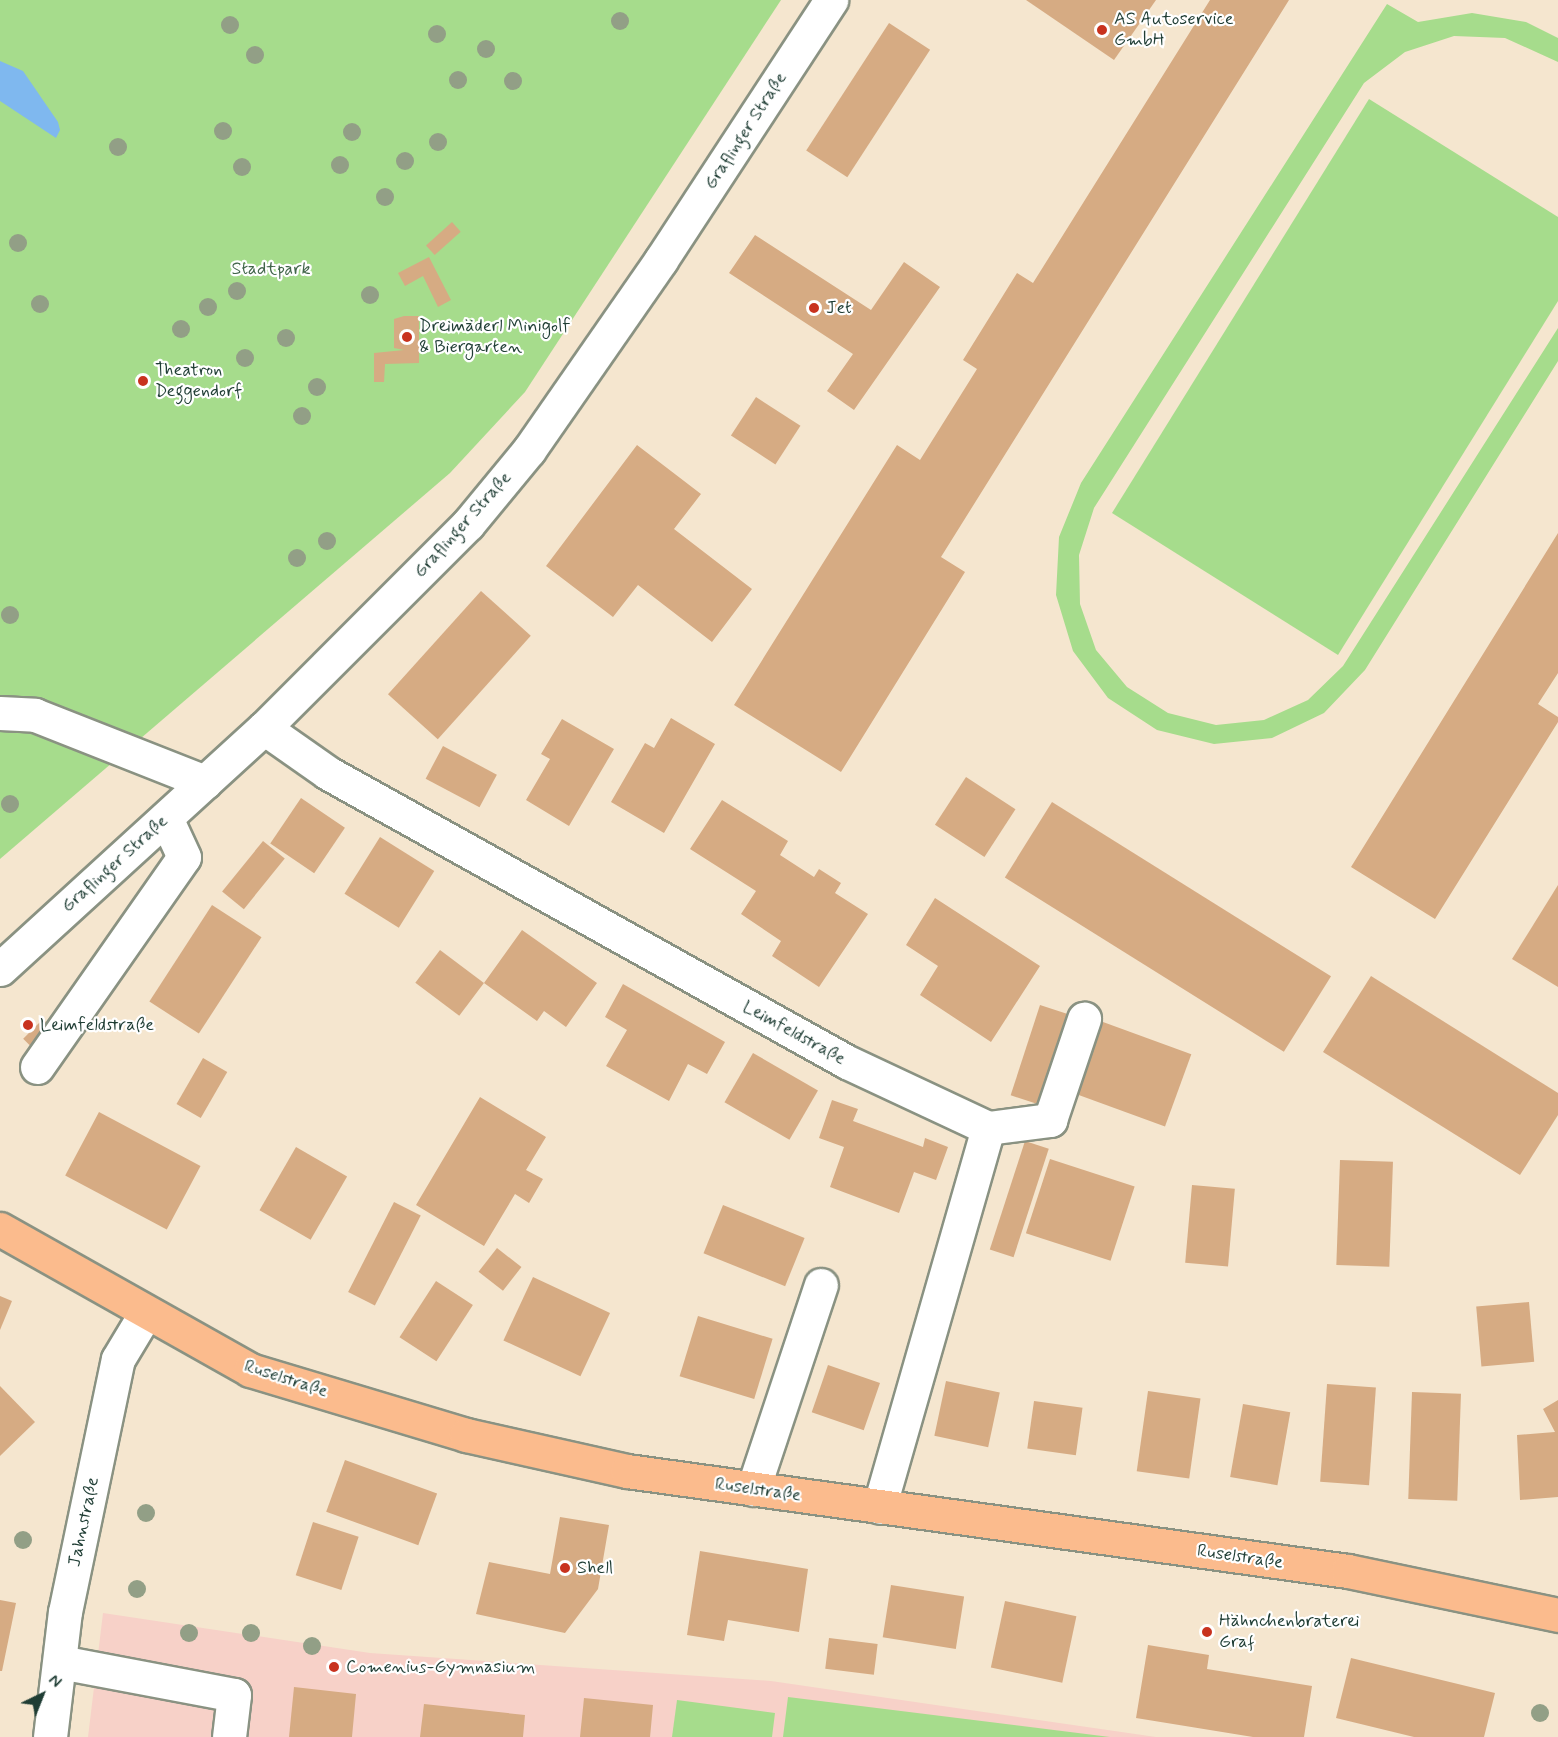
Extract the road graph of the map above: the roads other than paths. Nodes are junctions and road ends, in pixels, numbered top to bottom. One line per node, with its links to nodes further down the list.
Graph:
1 (831, 0): 3 (street, Graflinger Straße)
2 (0, 713): 4 (street)
3 (264, 728): 4 (street, Graflinger Straße); 9 (street, Leimfeldstraße)
4 (205, 782): 5 (street, Graflinger Straße)
5 (166, 818): 6 (street, Graflinger Straße); 8 (street)
6 (0, 969)
7 (1084, 1019): 9 (street)
8 (37, 1067)
9 (988, 1128): 14 (street)
10 (4, 1226): 12 (main road, Ruselstraße)
11 (821, 1285): 13 (street)
12 (145, 1314): 13 (main road, Ruselstraße); 16 (street, Jahnstraße)
13 (753, 1489): 14 (main road, Ruselstraße)
14 (879, 1507): 15 (main road, Ruselstraße)
15 (1558, 1615)
16 (60, 1662): 17 (street, Jahnstraße); 18 (street)
17 (50, 1737)
18 (229, 1737)

